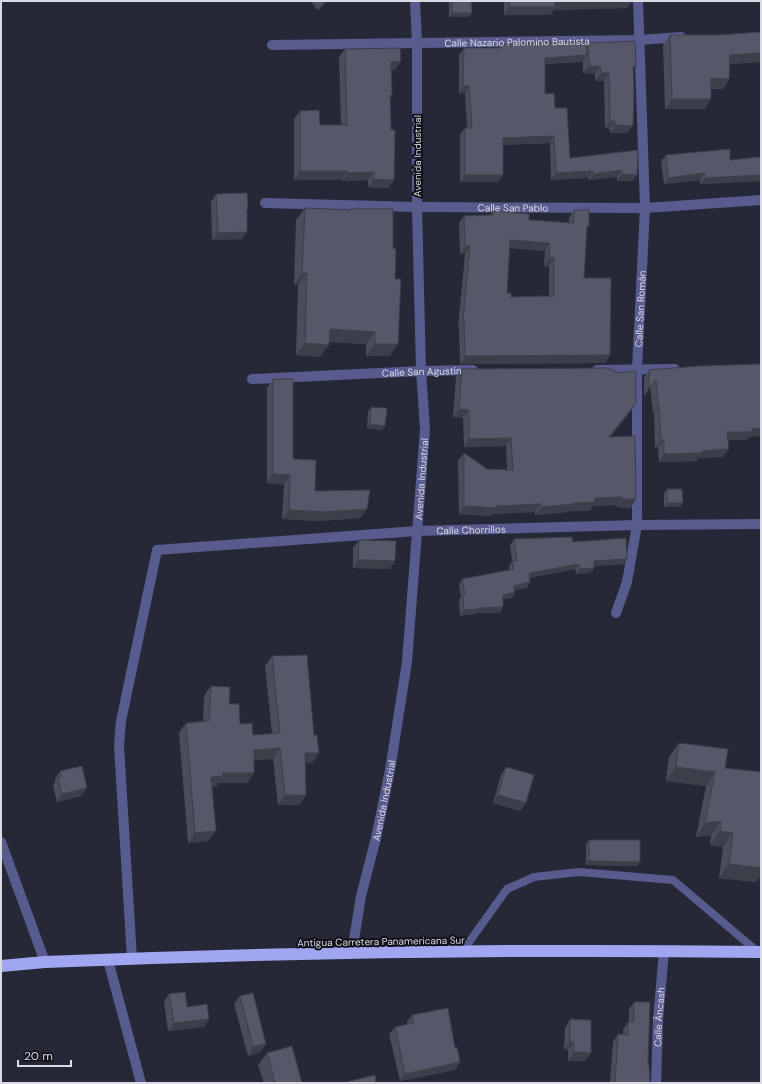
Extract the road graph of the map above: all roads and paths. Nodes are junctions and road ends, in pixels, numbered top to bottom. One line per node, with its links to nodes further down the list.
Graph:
1 (415, 1): 5 (street, Avenida Industrial)
2 (638, 1): 4 (street, Calle San Román)
3 (692, 37): 4 (street, Calle Nazario Palomino Bautista)
4 (639, 40): 5 (street, Calle Nazario Palomino Bautista); 10 (street, Calle San Román)
5 (417, 43): 6 (street, Calle Nazario Palomino Bautista); 9 (street, Avenida Industrial)
6 (272, 45)
7 (761, 200): 10 (street, Calle San Pablo)
8 (265, 203): 9 (street, Calle San Pablo)
9 (417, 207): 10 (street, Calle San Pablo); 12 (street, Avenida Industrial)
10 (645, 208): 15 (street, Calle San Román)
11 (683, 368): 15 (street)
12 (421, 370): 13 (street, Calle San Agustín); 16 (street, Calle San Agustín); 19 (street, Avenida Industrial)
13 (485, 370)
14 (589, 370): 15 (street)
15 (637, 370): 18 (street, Calle San Román)
16 (252, 379)
17 (761, 524): 18 (street, Calle Chorrillos)
18 (637, 525): 19 (street, Calle Chorrillos); 20 (street, Calle San Román)
19 (417, 530): 23 (street, Avenida Industrial); 26 (street, Calle Chorrillos)
20 (616, 613)
21 (1, 842): 28 (street)
22 (664, 951): 24 (highway, Antigua Carretera Panamericana Sur); 25 (highway, Antigua Carretera Panamericana Sur); 31 (street, Calle Áncash)
23 (352, 952): 24 (highway, Antigua Carretera Panamericana Sur); 26 (highway, Antigua Carretera Panamericana Sur)
24 (462, 952): 25 (lane)
25 (760, 952)
26 (132, 959): 27 (highway, Antigua Carretera Panamericana Sur)
27 (108, 960): 28 (highway, Antigua Carretera Panamericana Sur); 30 (street)
28 (45, 962): 29 (highway, Antigua Carretera Panamericana Sur)
29 (1, 966)
30 (141, 1083)
31 (656, 1083)

